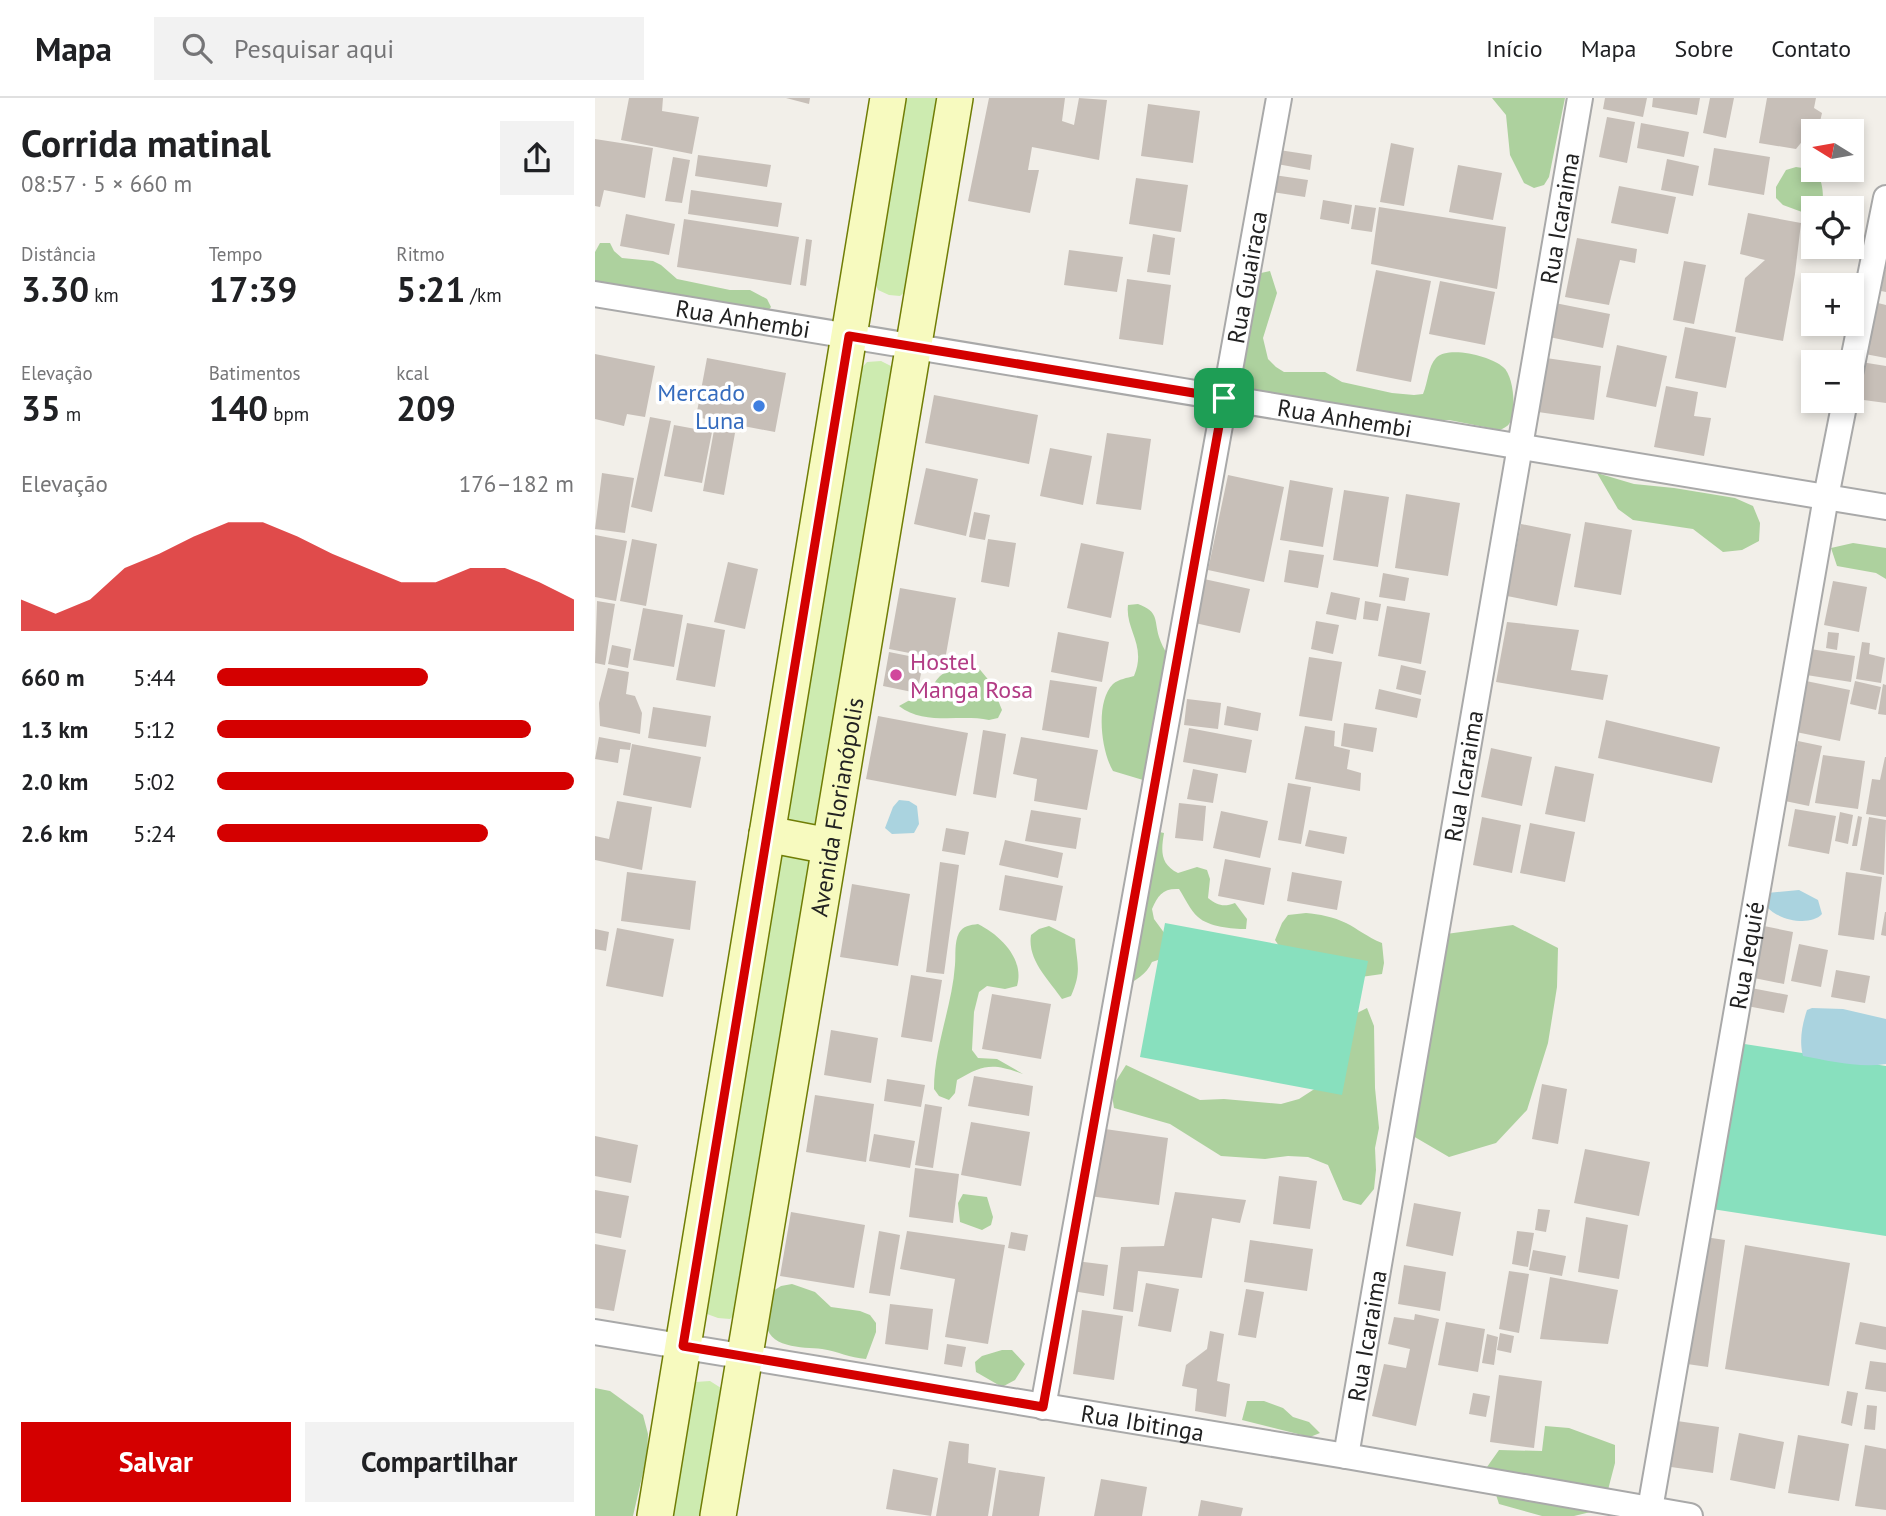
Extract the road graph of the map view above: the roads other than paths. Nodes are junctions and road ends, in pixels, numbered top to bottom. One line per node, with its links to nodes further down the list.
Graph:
1 (888, 98): 7 (street)
2 (955, 98): 8 (street, Avenida Florianópolis)
3 (1279, 98): 10 (street, Rua Guairaca)
4 (1580, 98): 12 (street, Rua Icaraima)
5 (1886, 198): 9 (street)
6 (595, 295): 7 (street, Rua Anhembi)
7 (849, 336): 8 (street, Rua Anhembi); 15 (street)
8 (913, 348): 10 (street, Rua Anhembi); 16 (street, Avenida Florianópolis)
9 (1855, 350)
10 (1224, 398): 12 (street, Rua Anhembi); 20 (street, Rua Guairaca)
11 (1843, 413): 13 (street, Rua Jequié)
12 (1521, 446): 13 (street, Rua Anhembi); 21 (street, Rua Icaraima)
13 (1826, 497): 14 (street, Rua Anhembi); 22 (street, Rua Jequié)
14 (1886, 507)
15 (767, 834): 16 (street); 18 (street)
16 (829, 846): 19 (street, Avenida Florianópolis)
17 (595, 1332): 18 (street, Rua Ibitinga)
18 (683, 1346): 19 (street, Rua Ibitinga); 23 (street)
19 (744, 1355): 20 (street, Rua Ibitinga); 24 (street, Avenida Florianópolis)
20 (1043, 1407): 21 (street, Rua Ibitinga)
21 (1346, 1456): 22 (street, Rua Ibitinga)
22 (1650, 1509): 25 (street, Rua Ibitinga)
23 (655, 1516)
24 (718, 1516)
25 (1690, 1516)

